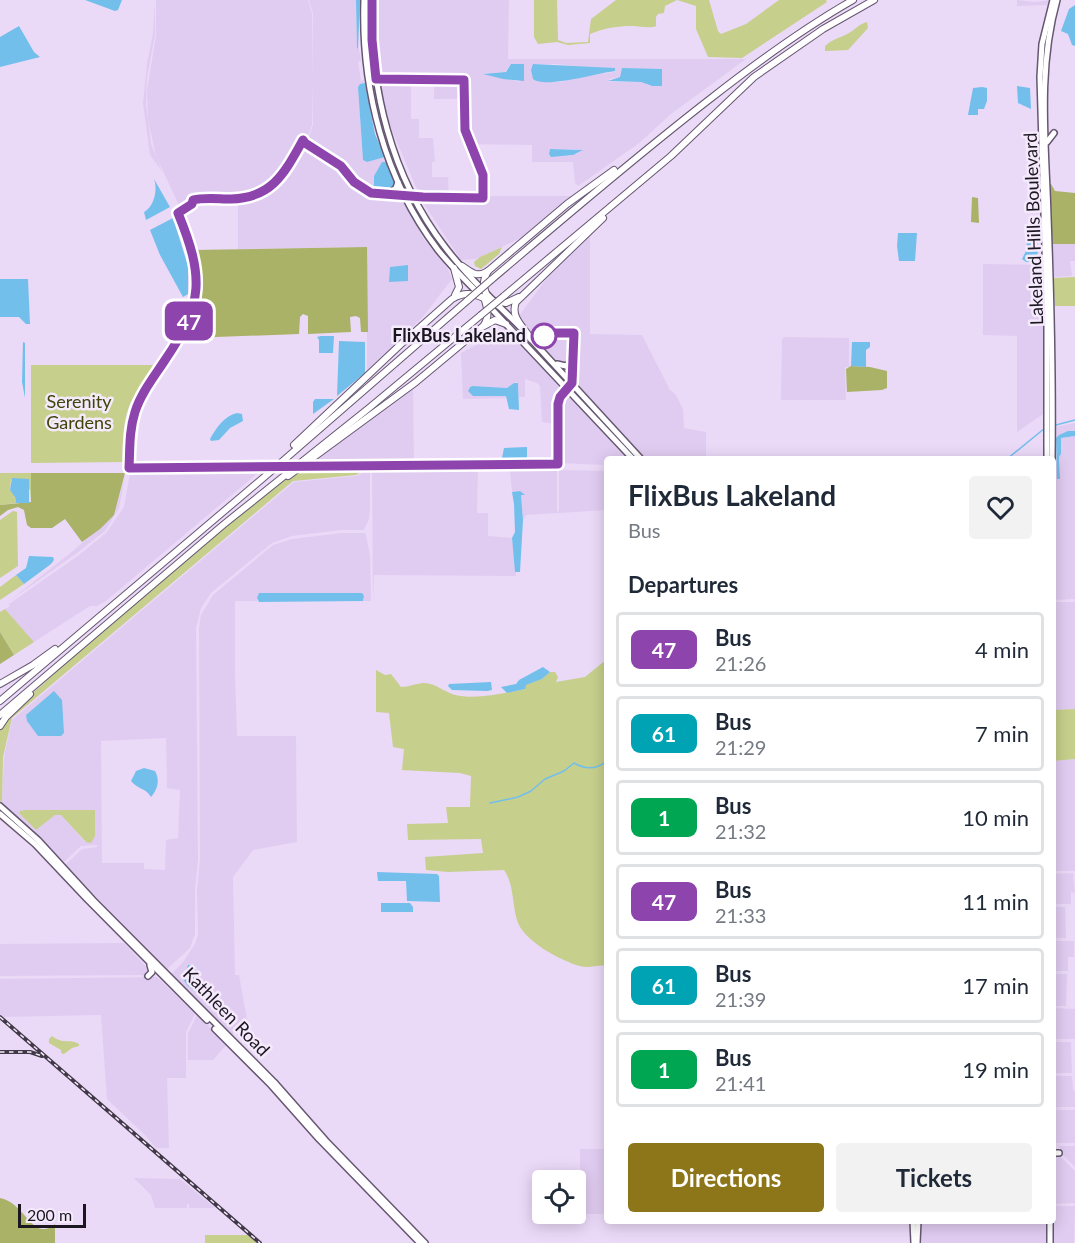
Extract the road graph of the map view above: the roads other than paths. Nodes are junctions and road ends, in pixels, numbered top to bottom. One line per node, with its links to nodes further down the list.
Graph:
1 (364, 0): 11 (main road)
2 (372, 0): 16 (main road)
3 (853, 0): 10 (highway)
4 (874, 0): 12 (highway)
5 (1053, 0): 7 (main road, Lakeland Hills Boulevard)
6 (1058, 0): 7 (main road, Lakeland Hills Boulevard)
7 (1044, 46): 9 (main road, Lakeland Hills Boulevard); 14 (main road, Lakeland Hills Boulevard)
8 (1054, 133): 9 (main road)
9 (1046, 143): 15 (main road, Lakeland Hills Boulevard)
10 (634, 158): 17 (highway); 33 (highway, bridge)
11 (398, 181): 13 (main road); 16 (main road)
12 (636, 186): 19 (highway); 32 (highway, bridge)
13 (391, 192)
14 (1044, 212): 15 (main road); 30 (main road, Lakeland Hills Boulevard)
15 (1050, 251): 31 (main road, Lakeland Hills Boulevard)
16 (458, 267): 17 (highway); 18 (main road); 20 (highway)
17 (488, 271): 18 (highway)
18 (486, 297): 19 (highway); 20 (highway); 21 (main road); 22 (highway); 23 (main road)
19 (520, 297): 23 (highway)
20 (452, 299): 33 (highway)
21 (506, 324): 22 (highway); 26 (main road)
22 (482, 327): 32 (highway)
23 (531, 339): 25 (main road)
24 (574, 360): 25 (main road)
25 (554, 363): 29 (main road)
26 (625, 451): 27 (main road); 28 (main road)
27 (627, 456)
28 (630, 456)
29 (637, 456)
30 (1050, 456)
31 (1050, 456)
32 (267, 489): 35 (highway)
33 (213, 521): 34 (highway)
34 (74, 638): 36 (highway); 37 (highway)
35 (78, 649): 38 (highway); 39 (highway)
36 (0, 684)
37 (0, 701)
38 (0, 715)
39 (0, 726)
40 (0, 806): 47 (main road, Kathleen Road)
41 (0, 814): 42 (main road, Kathleen Road)
42 (150, 963): 43 (main road); 44 (main road, Kathleen Road)
43 (148, 976)
44 (319, 1139): 45 (main road); 46 (main road, Kathleen Road)
45 (318, 1149)
46 (363, 1183): 47 (main road); 50 (main road, Kathleen Road)
47 (381, 1196): 51 (main road, Kathleen Road)
48 (916, 1224): 52 (main road)
49 (1050, 1224): 53 (main road)
50 (420, 1243)
51 (425, 1243)
52 (916, 1243)
53 (1050, 1243)

